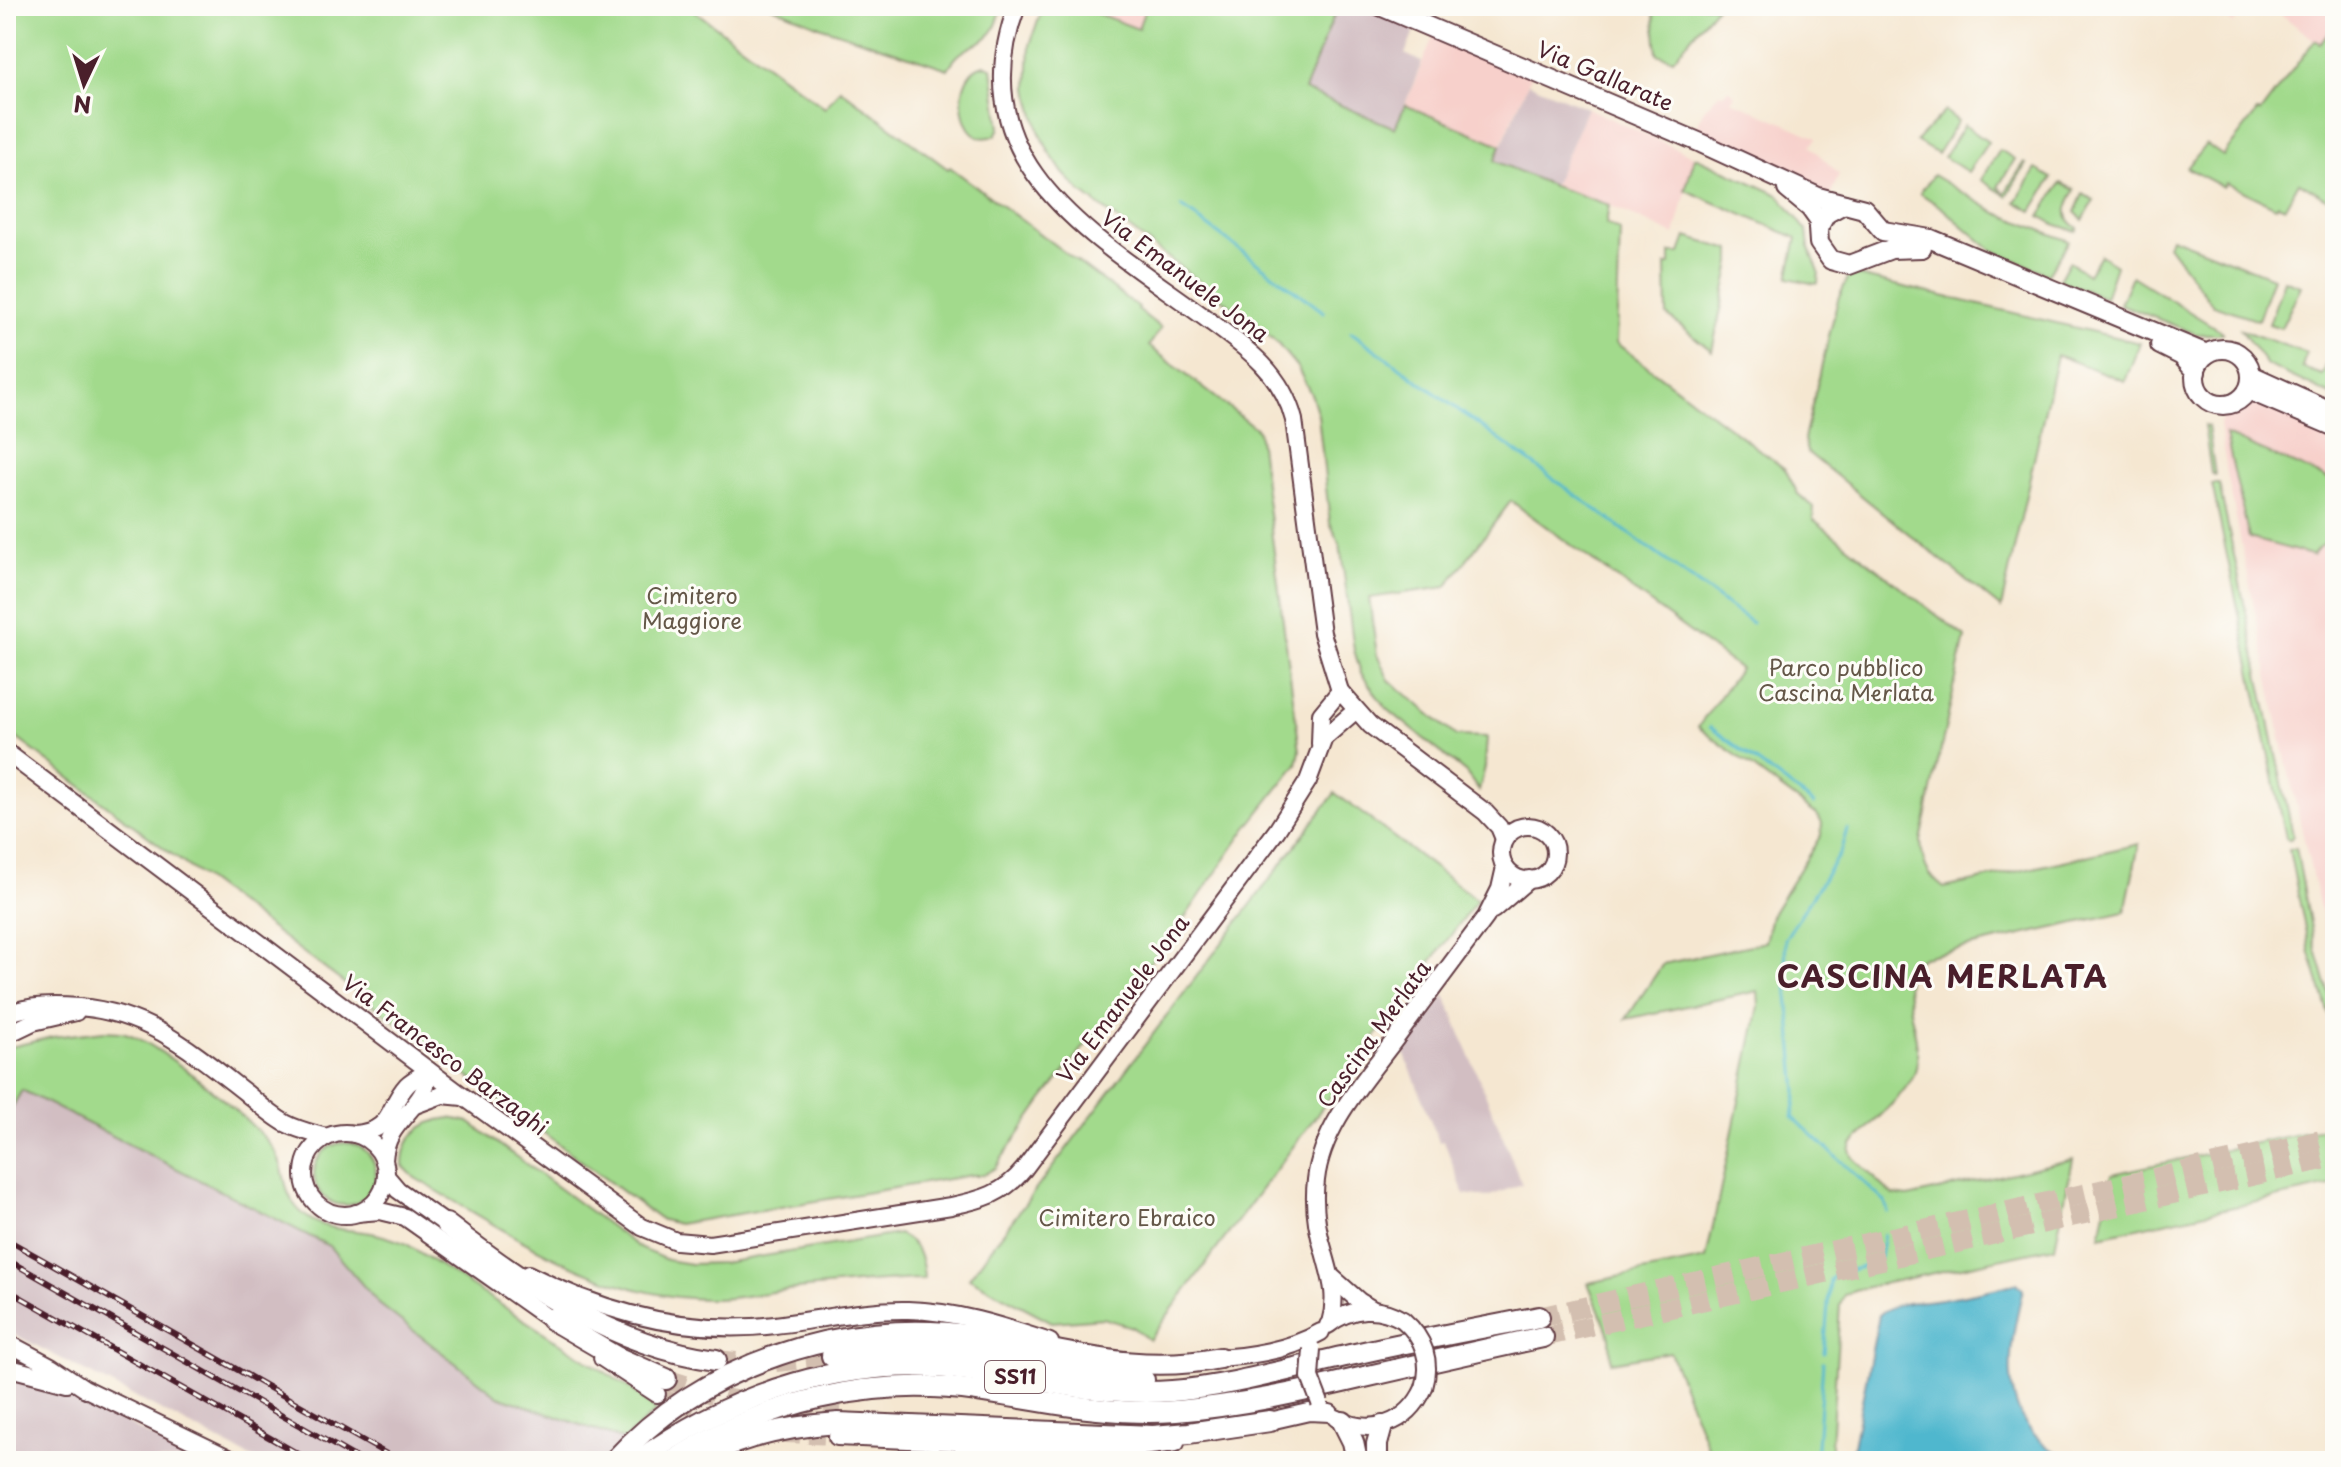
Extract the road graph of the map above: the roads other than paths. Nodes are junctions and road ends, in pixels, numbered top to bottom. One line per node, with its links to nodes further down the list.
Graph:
1 (1017, 6): 13 (street, Via Emanuele Jona)
2 (1380, 6): 3 (main road, Via Gallarate)
3 (1766, 172): 4 (main road, Via Gallarate); 5 (main road, Via Gallarate)
4 (1844, 204): 5 (main road); 6 (main road, Via Gallarate)
5 (1820, 222): 7 (main road, Via Gallarate)
6 (1877, 224): 7 (main road); 8 (main road, Via Gallarate)
7 (1869, 257): 9 (main road, Via Gallarate)
8 (2207, 354): 9 (main road); 10 (main road)
9 (2196, 372): 10 (main road)
10 (2250, 382): 11 (main road); 12 (main road)
11 (2335, 413)
12 (2335, 427)
13 (1340, 691): 14 (street, Via Emanuele Jona); 15 (street, Via Emanuele Jona)
14 (1355, 711): 15 (street, Via Emanuele Jona); 17 (street)
15 (1320, 746): 37 (street, Via Emanuele Jona)
16 (6, 752): 26 (street, Via Francesco Barzaghi)
17 (1485, 812): 18 (street); 19 (street)
18 (1520, 826): 19 (street); 21 (street)
19 (1504, 839): 20 (street)
20 (1505, 867): 21 (street); 22 (street, Cascina Merlata)
21 (1529, 879): 22 (street, Cascina Merlata)
22 (1486, 917): 39 (street, Cascina Merlata)
23 (98, 1008): 24 (street); 25 (street); 31 (street)
24 (6, 1014)
25 (6, 1035)
26 (386, 1039): 27 (street, Via Francesco Barzaghi); 28 (street)
27 (429, 1071): 28 (street); 29 (street, Via Francesco Barzaghi); 30 (street)
28 (400, 1094): 32 (street)
29 (464, 1097): 30 (street); 37 (street, Via Francesco Barzaghi)
30 (415, 1105): 35 (street)
31 (283, 1122): 33 (street); 34 (street)
32 (354, 1134): 33 (street); 35 (street)
33 (326, 1137): 34 (street)
34 (305, 1162): 36 (street)
35 (385, 1169): 36 (street); 38 (street)
36 (356, 1213): 41 (street)
37 (909, 1213)
38 (446, 1224): 46 (street); 47 (highway)
39 (1333, 1278): 40 (street); 42 (street)
40 (1372, 1309): 42 (street); 55 (street, bridge)
41 (551, 1319): 49 (highway)
42 (1326, 1328): 46 (street); 53 (street, bridge)
43 (6, 1342): 50 (street)
44 (1354, 1354): 45 (highway); 51 (highway, SS11); 59 (highway, SS11)
45 (832, 1356)
46 (1220, 1358): 58 (highway)
47 (716, 1360)
48 (6, 1367): 50 (street)
49 (662, 1387)
50 (84, 1388): 57 (street)
51 (1285, 1395): 52 (highway); 60 (highway, SS11)
52 (841, 1409)
53 (1331, 1413): 54 (street); 55 (street); 62 (highway)
54 (1270, 1421): 56 (street); 61 (highway)
55 (1382, 1426): 63 (highway)
56 (837, 1437)
57 (235, 1461)
58 (614, 1461)
59 (638, 1461)
60 (673, 1461)
61 (695, 1461)
62 (1357, 1461)
63 (1377, 1461)

